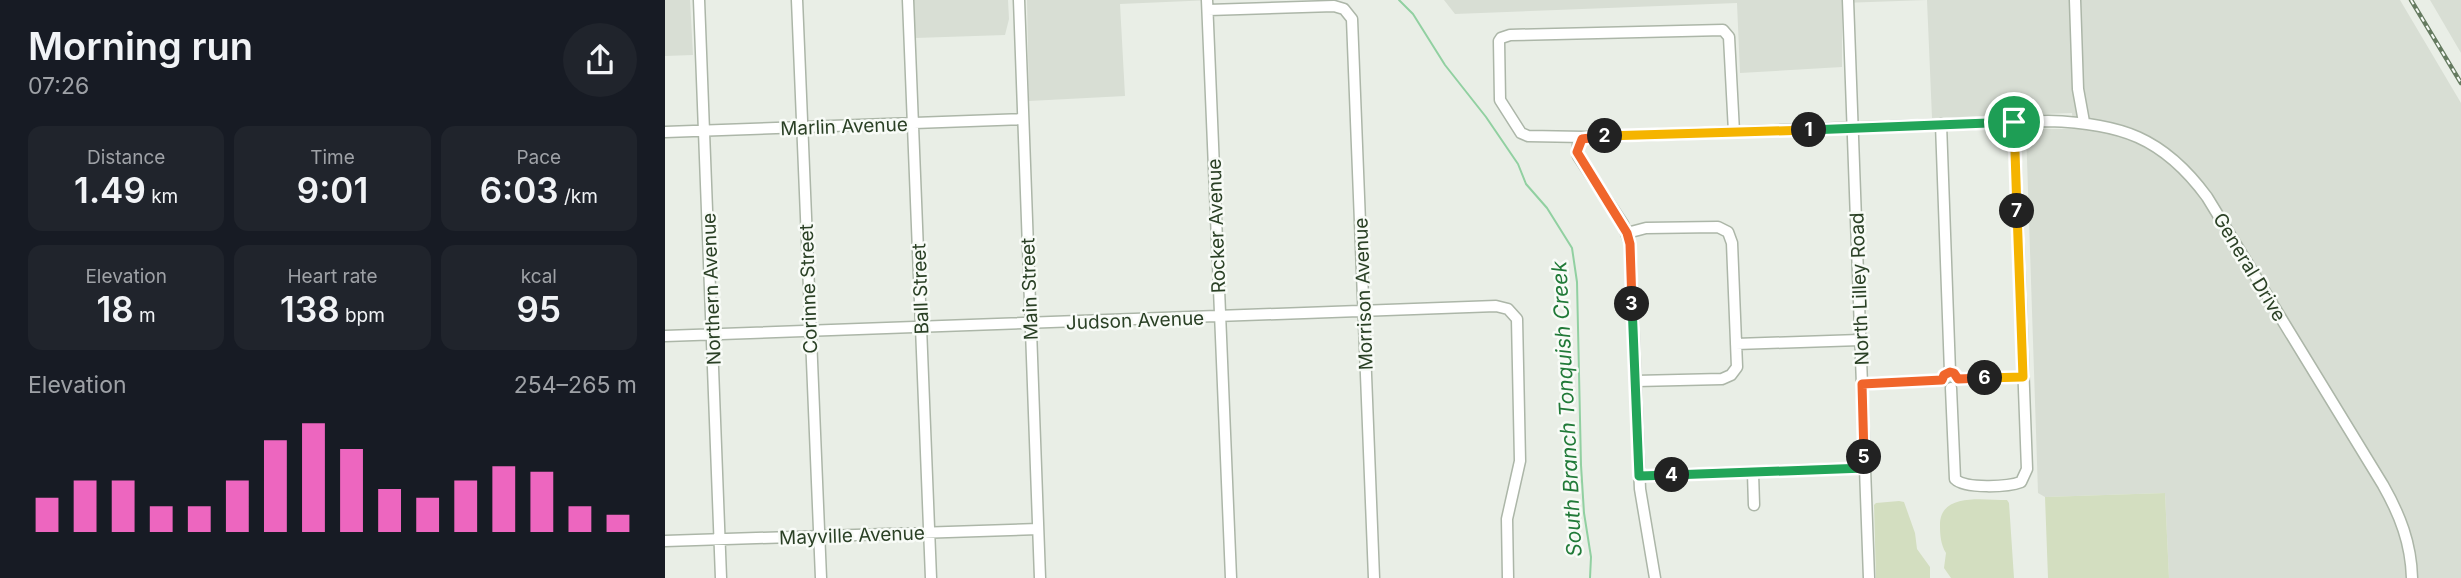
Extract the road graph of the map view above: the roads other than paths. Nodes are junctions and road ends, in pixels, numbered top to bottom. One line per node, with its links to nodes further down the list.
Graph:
1 (699, 0): 15 (street, Northern Avenue)
2 (797, 0): 13 (street, Corinne Street)
3 (908, 0): 12 (street, Ball Street)
4 (1019, 0): 8 (street, Main Street)
5 (1848, 0): 14 (street, North Lilley Road)
6 (2075, 0): 10 (street)
7 (1207, 5): 20 (street, Morrison Avenue); 21 (street, Rocker Avenue)
8 (1022, 119): 12 (street, Marlin Avenue); 22 (street, Main Street)
9 (2014, 122): 10 (street, General Drive); 11 (street, General Drive); 29 (street)
10 (2084, 122): 51 (street, General Drive)
11 (1941, 124): 14 (street, General Drive); 30 (street)
12 (913, 125): 13 (street, Marlin Avenue); 23 (street, Ball Street)
13 (802, 127): 15 (street, Marlin Avenue); 24 (street, Corinne Street)
14 (1853, 128): 17 (street, General Drive); 27 (street, North Lilley Road)
15 (705, 131): 16 (street, Marlin Avenue); 25 (street, Northern Avenue)
16 (665, 132)
17 (1734, 132): 18 (street, General Drive); 18 (street, General Drive)
18 (1585, 138): 19 (street)
19 (1627, 233): 28 (street); 31 (street)
20 (1364, 310): 21 (street, Judson Avenue); 47 (street, Morrison Avenue); 48 (street, Judson Avenue)
21 (1220, 316): 22 (street, Judson Avenue); 46 (street, Rocker Avenue)
22 (1030, 324): 23 (street, Judson Avenue); 37 (street, Main Street)
23 (922, 328): 24 (street, Judson Avenue); 38 (street, Ball Street)
24 (810, 331): 25 (street, Judson Avenue); 39 (street, Corinne Street)
25 (713, 334): 26 (street, Judson Avenue); 40 (street, Northern Avenue)
26 (665, 336)
27 (1860, 340): 28 (street); 32 (street, North Lilley Road)
28 (1736, 344): 31 (street)
29 (2023, 377): 30 (street); 30 (street)
30 (1950, 380): 32 (street)
31 (1636, 381): 35 (street)
32 (1862, 384): 33 (street, North Lilley Road)
33 (1865, 468): 34 (street); 50 (street, North Lilley Road)
34 (1753, 472): 35 (street); 36 (street)
35 (1639, 476): 49 (street)
36 (1754, 505)
37 (1038, 528): 38 (street, Mayville Avenue); 45 (street, Main Street)
38 (929, 532): 39 (street, Mayville Avenue); 44 (street, Ball Street)
39 (818, 536): 40 (street, Mayville Avenue); 43 (street, Corinne Street)
40 (719, 539): 41 (street, Mayville Avenue); 42 (street, Northern Avenue)
41 (665, 541)
42 (721, 578)
43 (821, 578)
44 (930, 578)
45 (1040, 578)
46 (1231, 578)
47 (1374, 578)
48 (1508, 578)
49 (1655, 578)
50 (1869, 578)
51 (2412, 578)

